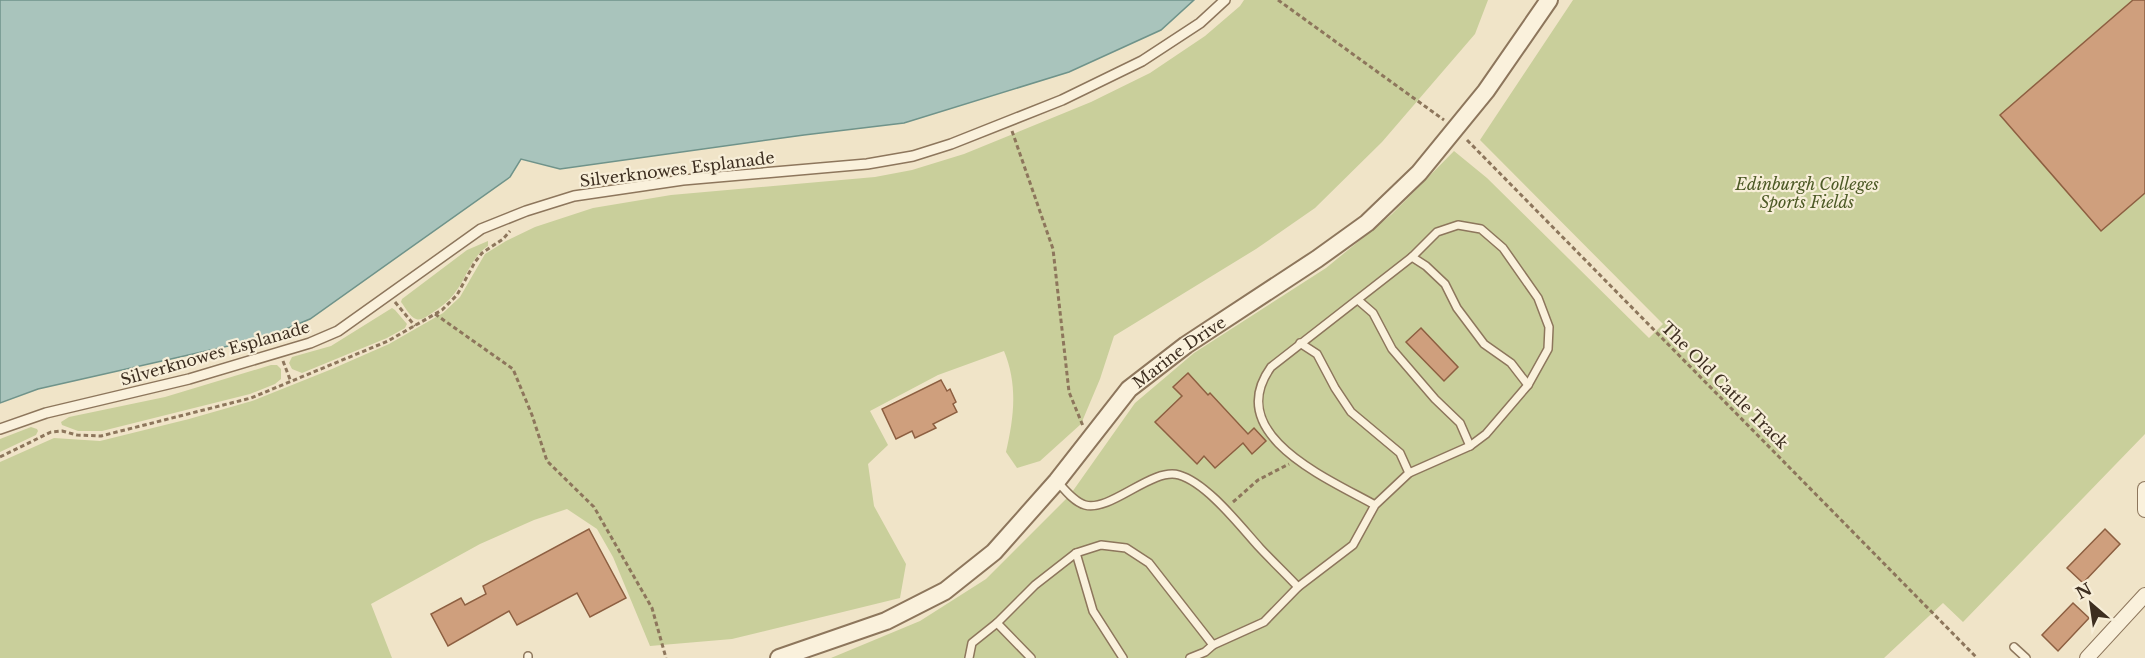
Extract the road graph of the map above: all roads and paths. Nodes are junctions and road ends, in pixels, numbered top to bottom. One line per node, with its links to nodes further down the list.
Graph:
1 (1225, 0): 4 (street, Silverknowes Esplanade)
2 (1278, 0): 5 (path, The Old Cattle Track)
3 (1549, 0): 5 (street, Marine Drive)
4 (1008, 121): 7 (street, Silverknowes Esplanade); 16 (path)
5 (1457, 130): 16 (street, Marine Drive); 37 (path, The Old Cattle Track)
6 (1412, 257): 8 (lane); 14 (lane); 14 (lane)
7 (390, 295): 10 (path); 12 (street, Silverknowes Esplanade)
8 (1358, 300): 11 (lane); 17 (lane)
9 (435, 314): 31 (path)
10 (415, 326)
11 (1300, 343): 18 (lane); 19 (lane)
12 (280, 353): 13 (path); 15 (street, Silverknowes Esplanade)
13 (291, 382)
14 (1528, 385): 17 (lane)
15 (0, 429)
16 (1088, 440): 20 (street, Marine Drive)
17 (1470, 446): 19 (lane)
18 (1296, 461): 22 (lane); 23 (path)
19 (1409, 473): 22 (lane)
20 (1057, 481): 23 (lane); 32 (street, Marine Drive)
21 (2145, 489): 24 (street)
22 (1376, 505): 26 (lane)
23 (1225, 510): 26 (lane)
24 (2145, 510)
25 (1076, 553): 28 (lane); 29 (lane); 35 (lane)
26 (1298, 587): 29 (lane)
27 (2145, 595): 39 (street)
28 (997, 623): 33 (lane); 34 (lane)
29 (1213, 645): 36 (lane)
30 (2014, 647): 38 (lane)
31 (666, 658)
32 (778, 658)
33 (969, 658)
34 (1031, 658)
35 (1123, 658)
36 (1190, 658)
37 (1977, 658)
38 (2026, 658)
39 (2087, 658)

